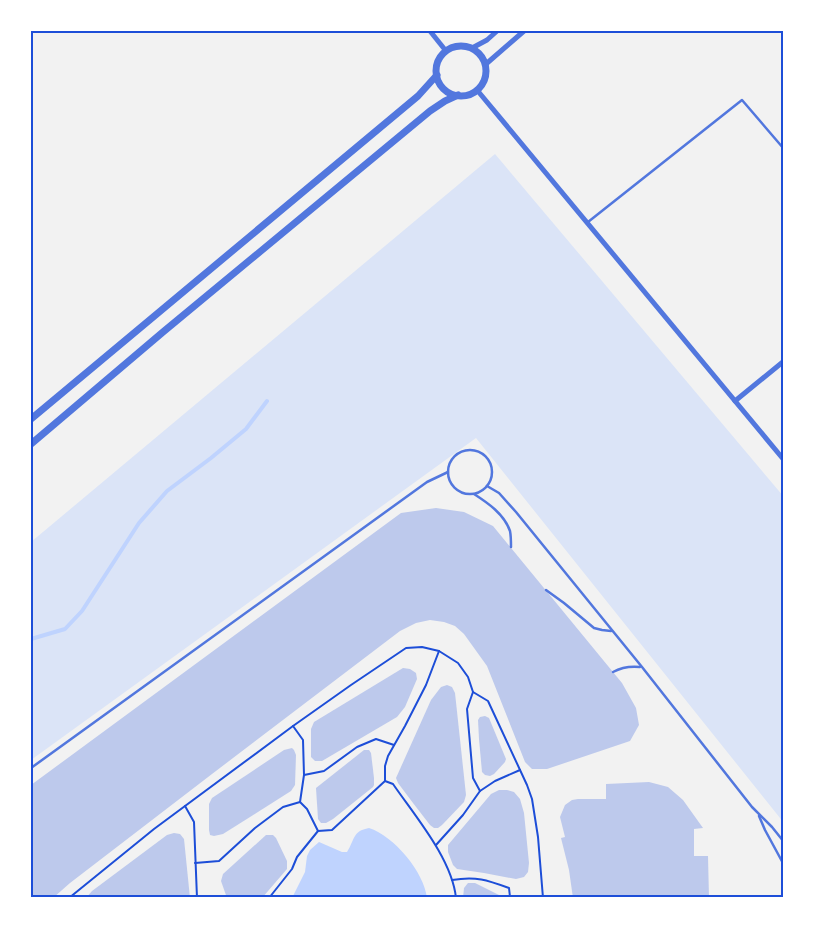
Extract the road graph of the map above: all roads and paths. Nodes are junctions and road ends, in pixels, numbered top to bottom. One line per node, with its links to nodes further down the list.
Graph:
1 (430, 31): 5 (street)
2 (498, 31): 4 (street)
3 (524, 31): 6 (street)
4 (472, 48): 5 (street); 6 (street)
5 (446, 51): 7 (street)
6 (486, 64): 8 (street)
7 (437, 75): 9 (street); 14 (street)
8 (477, 90): 9 (street); 11 (street)
9 (458, 95): 15 (street)
10 (784, 149): 11 (lane)
11 (588, 222): 13 (street)
12 (784, 361): 13 (street)
13 (735, 401): 16 (street)
14 (31, 419)
15 (31, 444)
16 (784, 460)
17 (448, 472): 18 (lane); 19 (lane); 29 (lane)
18 (486, 486): 19 (lane); 22 (lane)
19 (474, 494): 20 (lane)
20 (511, 547)
21 (546, 590): 22 (lane)
22 (612, 631): 24 (lane)
23 (439, 651): 26 (path); 27 (path); 28 (path)
24 (642, 667): 25 (lane); 36 (lane)
25 (613, 672)
26 (473, 692): 30 (path); 33 (path)
27 (294, 726): 31 (path); 35 (path)
28 (394, 745): 31 (path); 32 (path)
29 (31, 768)
30 (520, 770): 33 (path); 49 (path)
31 (304, 775): 34 (path)
32 (385, 781): 37 (path); 39 (path)
33 (480, 791): 39 (path)
34 (300, 802): 37 (path); 40 (path)
35 (185, 806): 40 (path); 44 (path)
36 (758, 815): 38 (lane); 41 (lane)
37 (318, 831): 46 (path)
38 (784, 842)
39 (436, 845): 42 (path)
40 (195, 863): 45 (path)
41 (784, 865)
42 (452, 880): 47 (path); 48 (path)
43 (784, 894): 50 (lane)
44 (69, 898)
45 (197, 898)
46 (269, 898)
47 (456, 898)
48 (512, 898)
49 (543, 898)
50 (782, 898)

